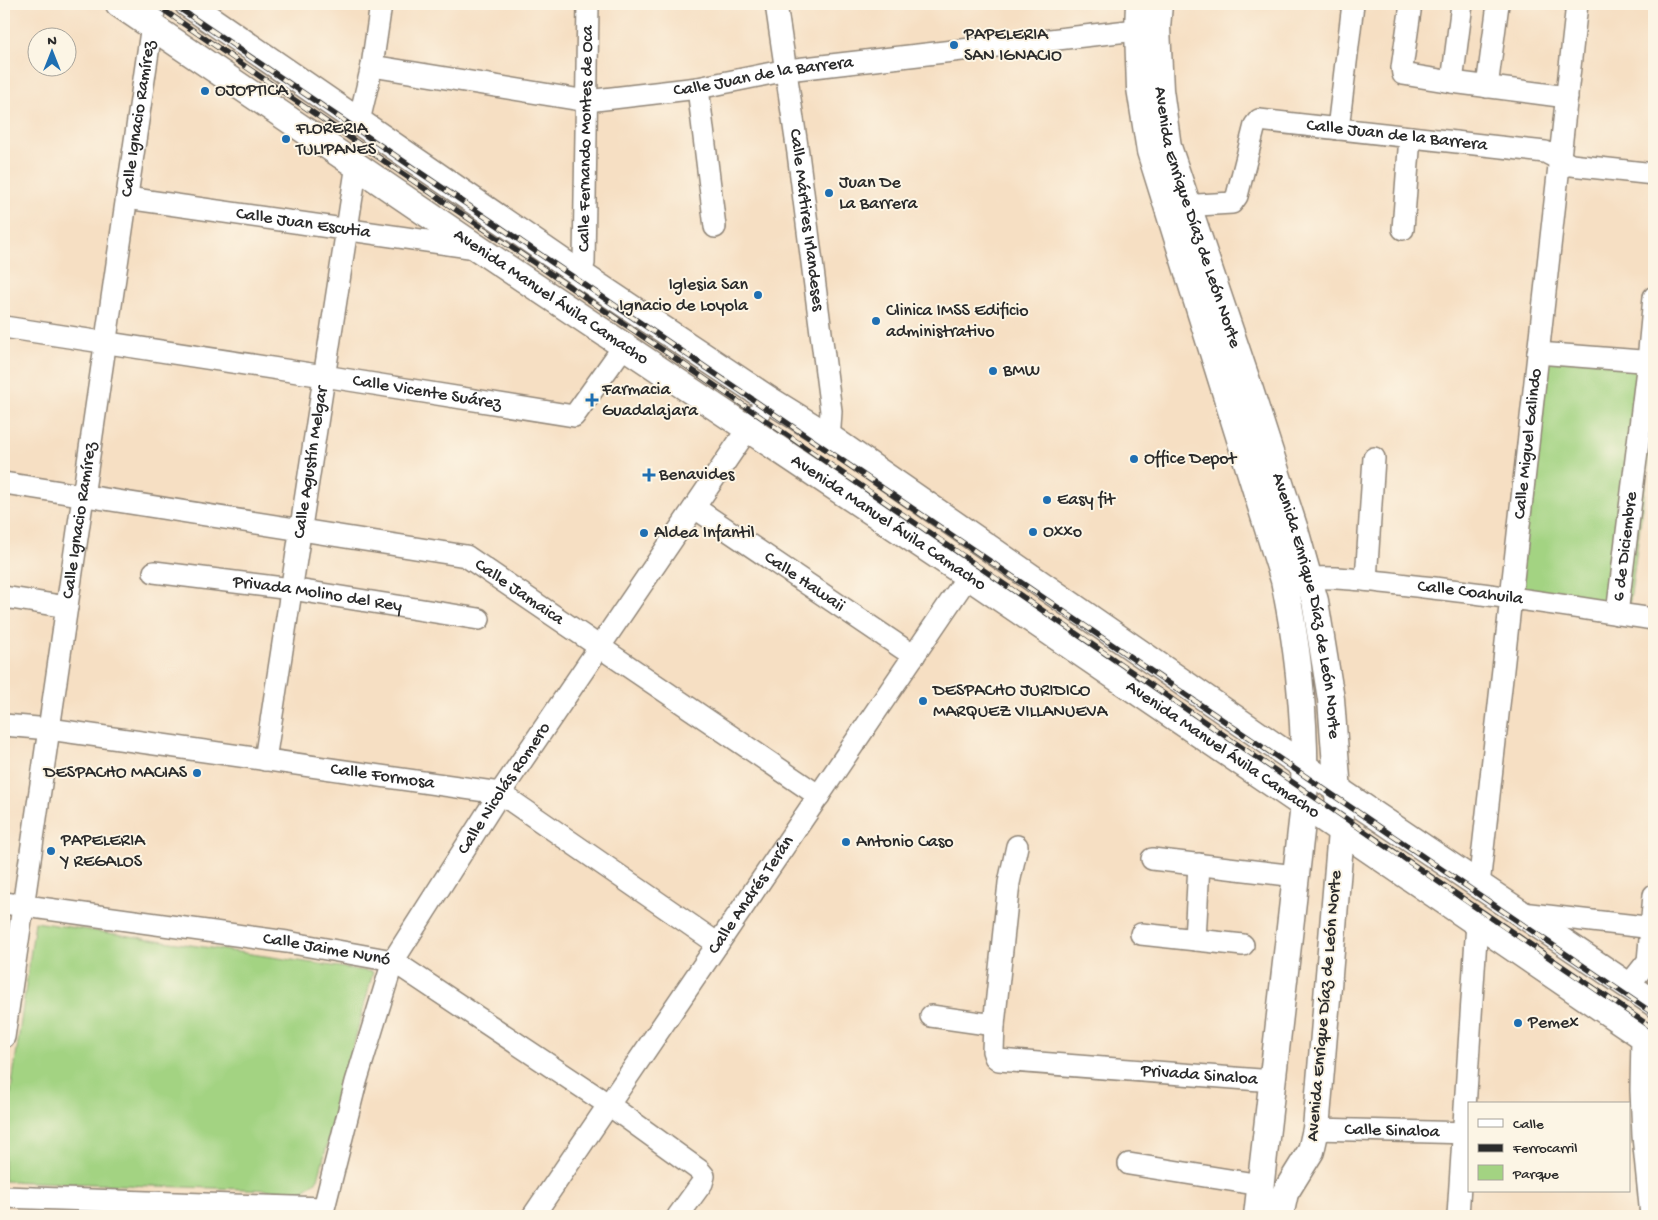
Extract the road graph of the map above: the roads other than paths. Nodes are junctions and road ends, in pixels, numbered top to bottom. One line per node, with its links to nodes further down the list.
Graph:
1 (119, 4): 12 (main road, Avenida Manuel Ávila Camacho)
2 (188, 4): 21 (main road, Avenida Manuel Ávila Camacho)
3 (381, 4): 14 (street)
4 (588, 4): 20 (street, Calle Fernando Montes de Oca)
5 (776, 4): 15 (street, Calle Mártires Irlandeses)
6 (1139, 4): 13 (main road, Avenida Enrique Díaz de León Norte)
7 (1353, 4): 22 (street)
8 (1411, 4): 16 (street)
9 (1462, 4): 16 (street)
10 (1498, 4): 17 (street)
11 (1577, 4): 19 (street, Calle Miguel Galindo)
12 (154, 15): 25 (main road, Avenida Manuel Ávila Camacho); 27 (street, Calle Ignacio Ramírez)
13 (1151, 21): 15 (street, Calle Juan de la Barrera); 51 (main road, Avenida Enrique Díaz de León Norte)
14 (372, 66): 20 (street, Calle Juan de la Barrera); 21 (street)
15 (787, 70): 18 (street, Calle Juan de la Barrera); 43 (street, Calle Mártires Irlandeses)
16 (1452, 82): 17 (street)
17 (1487, 87): 19 (street)
18 (698, 88): 20 (street, Calle Juan de la Barrera); 29 (street)
19 (1567, 97): 24 (street, Calle Miguel Galindo)
20 (587, 101): 33 (street, Calle Fernando Montes de Oca)
21 (359, 120): 33 (main road, Avenida Manuel Ávila Camacho)
22 (1338, 129): 23 (street, Calle Juan de la Barrera); 28 (street, Calle Juan de la Barrera)
23 (1410, 137): 24 (street, Calle Juan de la Barrera); 30 (street)
24 (1560, 160): 26 (street, Calle Juan de la Barrera); 38 (street, Calle Miguel Galindo)
25 (358, 164): 31 (street, Calle Agustín Melgar); 32 (main road, Avenida Manuel Ávila Camacho)
26 (1654, 174)
27 (127, 198): 31 (street, Calle Juan Escutia); 36 (street, Calle Ignacio Ramírez)
28 (1198, 205)
29 (715, 227)
30 (1404, 229)
31 (347, 230): 32 (street, Calle Juan Escutia); 40 (street, Calle Agustín Melgar)
32 (479, 248): 37 (main road, Avenida Manuel Ávila Camacho)
33 (580, 274): 41 (main road, Avenida Manuel Ávila Camacho)
34 (1654, 297): 39 (street, 6 de Diciembre)
35 (4, 327): 36 (street, Calle Vicente Suárez)
36 (106, 343): 40 (street, Calle Vicente Suárez); 46 (street, Calle Ignacio Ramírez)
37 (624, 346): 40 (street, Calle Vicente Suárez); 42 (main road, Avenida Manuel Ávila Camacho)
38 (1538, 353): 39 (street); 54 (street, Calle Miguel Galindo)
39 (1651, 362): 57 (street, 6 de Diciembre)
40 (324, 376): 48 (street, Calle Agustín Melgar)
41 (768, 399): 42 (street, Calle Nicolás Romero); 43 (main road, Avenida Manuel Ávila Camacho)
42 (749, 428): 47 (street, Calle Nicolás Romero); 50 (main road, Avenida Manuel Ávila Camacho)
43 (826, 435): 65 (main road, Avenida Manuel Ávila Camacho)
44 (1374, 458): 52 (street)
45 (4, 483): 46 (street, Calle Jamaica)
46 (83, 496): 48 (street, Calle Jamaica); 56 (street, Calle Ignacio Ramírez)
47 (695, 508): 60 (street, Calle Nicolás Romero); 61 (street, Calle Hawaii)
48 (300, 530): 53 (street, Calle Agustín Melgar); 60 (street, Calle Jamaica)
49 (154, 572): 53 (street, Privada Molino del Rey)
50 (968, 576): 61 (street, Calle Andrés Terán); 69 (main road, Avenida Manuel Ávila Camacho)
51 (1296, 578): 52 (street, Calle Coahuila); 65 (main road, Avenida Enrique Díaz de León Norte); 66 (main road, Avenida Enrique Díaz de León Norte)
52 (1366, 580): 54 (street, Calle Coahuila)
53 (291, 589): 58 (street, Privada Molino del Rey); 64 (street, Calle Agustín Melgar)
54 (1510, 596): 57 (street, Calle Coahuila); 75 (street, Calle Miguel Galindo)
55 (4, 597): 56 (street)
56 (67, 607): 63 (street, Calle Ignacio Ramírez)
57 (1617, 614): 59 (street, Calle Coahuila)
58 (479, 619)
59 (1654, 619)
60 (599, 648): 67 (street, Calle Nicolás Romero); 68 (street, Calle Jamaica)
61 (914, 656): 68 (street, Calle Andrés Terán)
62 (4, 725): 63 (street, Calle Formosa)
63 (49, 729): 64 (street, Calle Formosa); 77 (street, Calle Ignacio Ramírez)
64 (265, 760): 67 (street, Calle Formosa)
65 (1305, 766): 66 (main road, Avenida Manuel Ávila Camacho); 69 (main road, Avenida Enrique Díaz de León Norte)
66 (1338, 790): 70 (main road, Avenida Enrique Díaz de León Norte); 75 (main road, Avenida Manuel Ávila Camacho)
67 (500, 793): 83 (street, Calle Formosa); 85 (street, Calle Nicolás Romero)
68 (819, 796): 83 (street, Calle Andrés Terán)
69 (1304, 805): 70 (main road, Avenida Manuel Ávila Camacho); 74 (main road, Avenida Enrique Díaz de León Norte)
70 (1341, 832): 79 (main road, Avenida Manuel Ávila Camacho); 96 (main road, Avenida Enrique Díaz de León Norte)
71 (1017, 846): 89 (street)
72 (1152, 858): 73 (street)
73 (1199, 864): 74 (street); 82 (street)
74 (1296, 876): 92 (main road, Avenida Enrique Díaz de León Norte)
75 (1479, 885): 78 (main road, Avenida Manuel Ávila Camacho)
76 (1654, 895): 80 (street)
77 (13, 904): 85 (street, Calle Jaime Nunó); 90 (street, Calle Ignacio Ramírez)
78 (1521, 913): 80 (street); 86 (main road, Avenida Manuel Ávila Camacho)
79 (1477, 923): 91 (main road, Avenida Manuel Ávila Camacho); 93 (street)
80 (1652, 928): 86 (street)
81 (1140, 934): 82 (street)
82 (1195, 940): 84 (street)
83 (718, 944): 94 (street, Calle Andrés Terán)
84 (1243, 945)
85 (393, 961): 94 (street, Calle Jaime Nunó); 102 (street, Calle Nicolás Romero)
86 (1629, 986): 87 (main road, Avenida Manuel Ávila Camacho)
87 (1654, 1004)
88 (931, 1016): 89 (street)
89 (994, 1025): 92 (street, Privada Sinaloa)
90 (4, 1036)
91 (1648, 1040): 98 (street)
92 (1273, 1081): 100 (main road, Avenida Enrique Díaz de León Norte)
93 (1468, 1102)
94 (609, 1106): 103 (street, Calle Andrés Terán); 104 (street, Calle Jaime Nunó)
95 (1468, 1112): 97 (street)
96 (1316, 1129): 97 (street, Calle Sinaloa); 106 (main road, Avenida Enrique Díaz de León Norte)
97 (1467, 1133): 107 (street)
98 (1642, 1136): 108 (street)
99 (1129, 1164): 100 (street)
100 (1261, 1185): 105 (main road, Avenida Enrique Díaz de León Norte)
101 (4, 1196): 102 (street)
102 (323, 1212)
103 (533, 1216)
104 (678, 1216)
105 (1257, 1216)
106 (1280, 1216)
107 (1458, 1216)
108 (1651, 1216)

